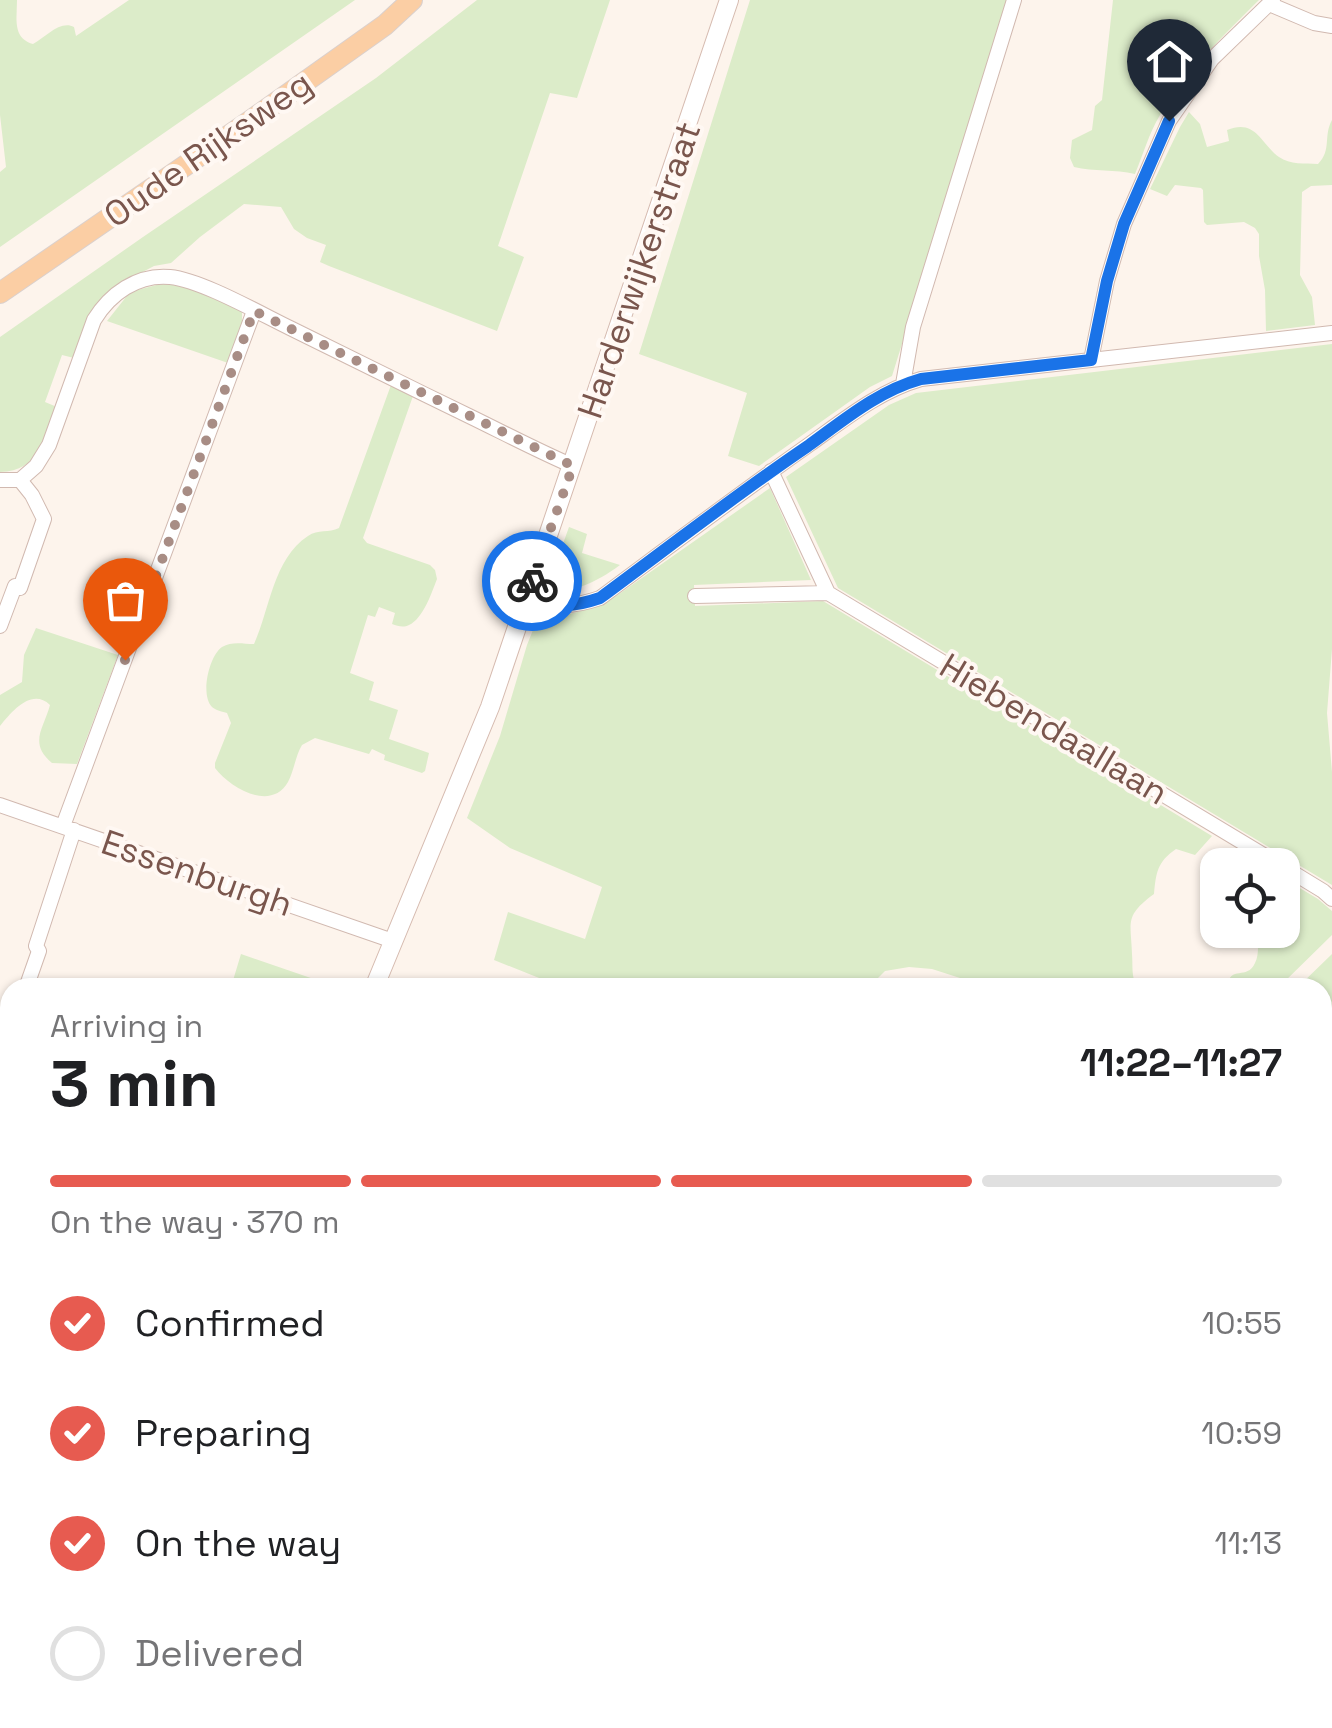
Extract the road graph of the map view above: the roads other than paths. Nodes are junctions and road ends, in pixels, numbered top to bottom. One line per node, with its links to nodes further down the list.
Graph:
1 (412, 0): 6 (main road, Oude Rijksweg)
2 (729, 0): 11 (main road, Harderwijkerstraat)
3 (1014, 0): 10 (street)
4 (1271, 2): 5 (street); 9 (street)
5 (1332, 26)
6 (0, 293)
7 (254, 311): 11 (street); 14 (street); 20 (street)
8 (1332, 333): 9 (street)
9 (1091, 360): 10 (street)
10 (903, 384): 12 (street)
11 (573, 466): 16 (main road, Harderwijkerstraat)
12 (771, 471): 15 (street); 16 (street)
13 (0, 480): 14 (street)
14 (20, 480): 18 (street)
15 (828, 593): 17 (street); 21 (street, Hiebendaallaan)
16 (526, 596): 24 (main road, Harderwijkerstraat)
17 (695, 596)
18 (0, 626)
19 (0, 805): 20 (street, Essenburgh)
20 (68, 828): 24 (street, Essenburgh); 25 (street)
21 (1252, 848)
22 (1300, 877): 23 (street, Hiebendaallaan)
23 (1332, 900)
24 (393, 941): 26 (main road, Harderwijkerstraat)
25 (30, 978)
26 (378, 978)

